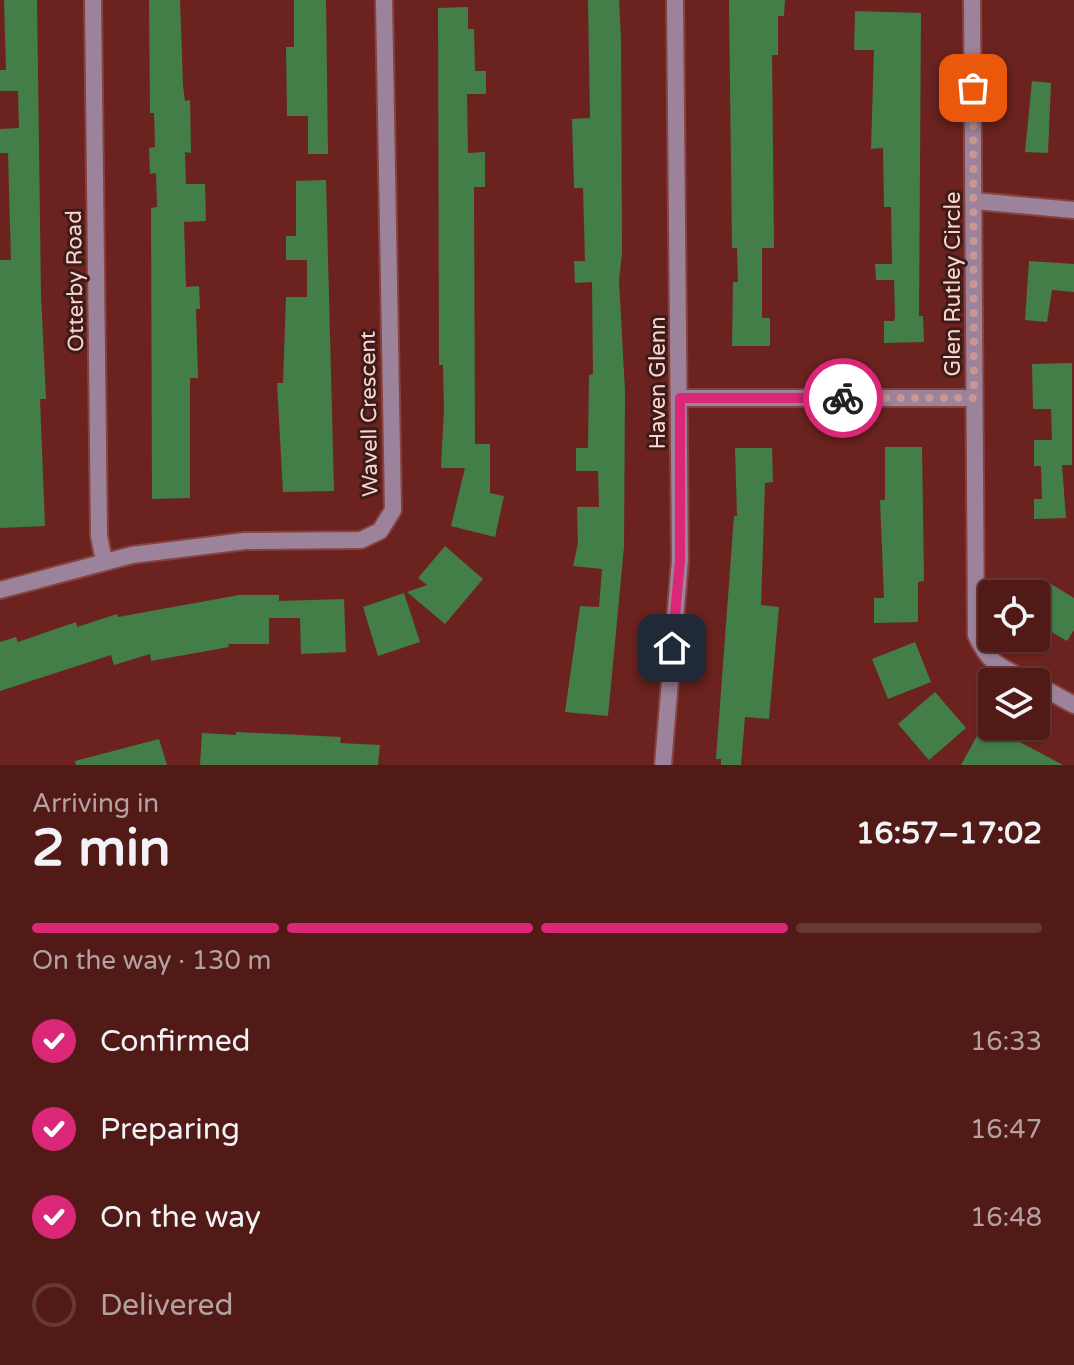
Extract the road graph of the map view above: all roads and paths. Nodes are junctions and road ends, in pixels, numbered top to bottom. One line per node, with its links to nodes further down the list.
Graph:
1 (93, 0): 9 (street, Otterby Road)
2 (384, 0): 9 (street, Wavell Crescent)
3 (675, 0): 7 (street, Haven Glenn)
4 (972, 0): 5 (street, Glen Rutley Circle)
5 (975, 201): 6 (street); 8 (street, Glen Rutley Circle)
6 (1074, 210)
7 (680, 398): 8 (street); 14 (street, Haven Glenn)
8 (974, 398): 11 (street, Glen Rutley Circle)
9 (104, 561): 10 (street, Wavell Crescent)
10 (0, 590)
11 (1002, 668)
12 (1050, 692): 13 (street, Glen Rutley Circle)
13 (1074, 705)
14 (663, 765)

